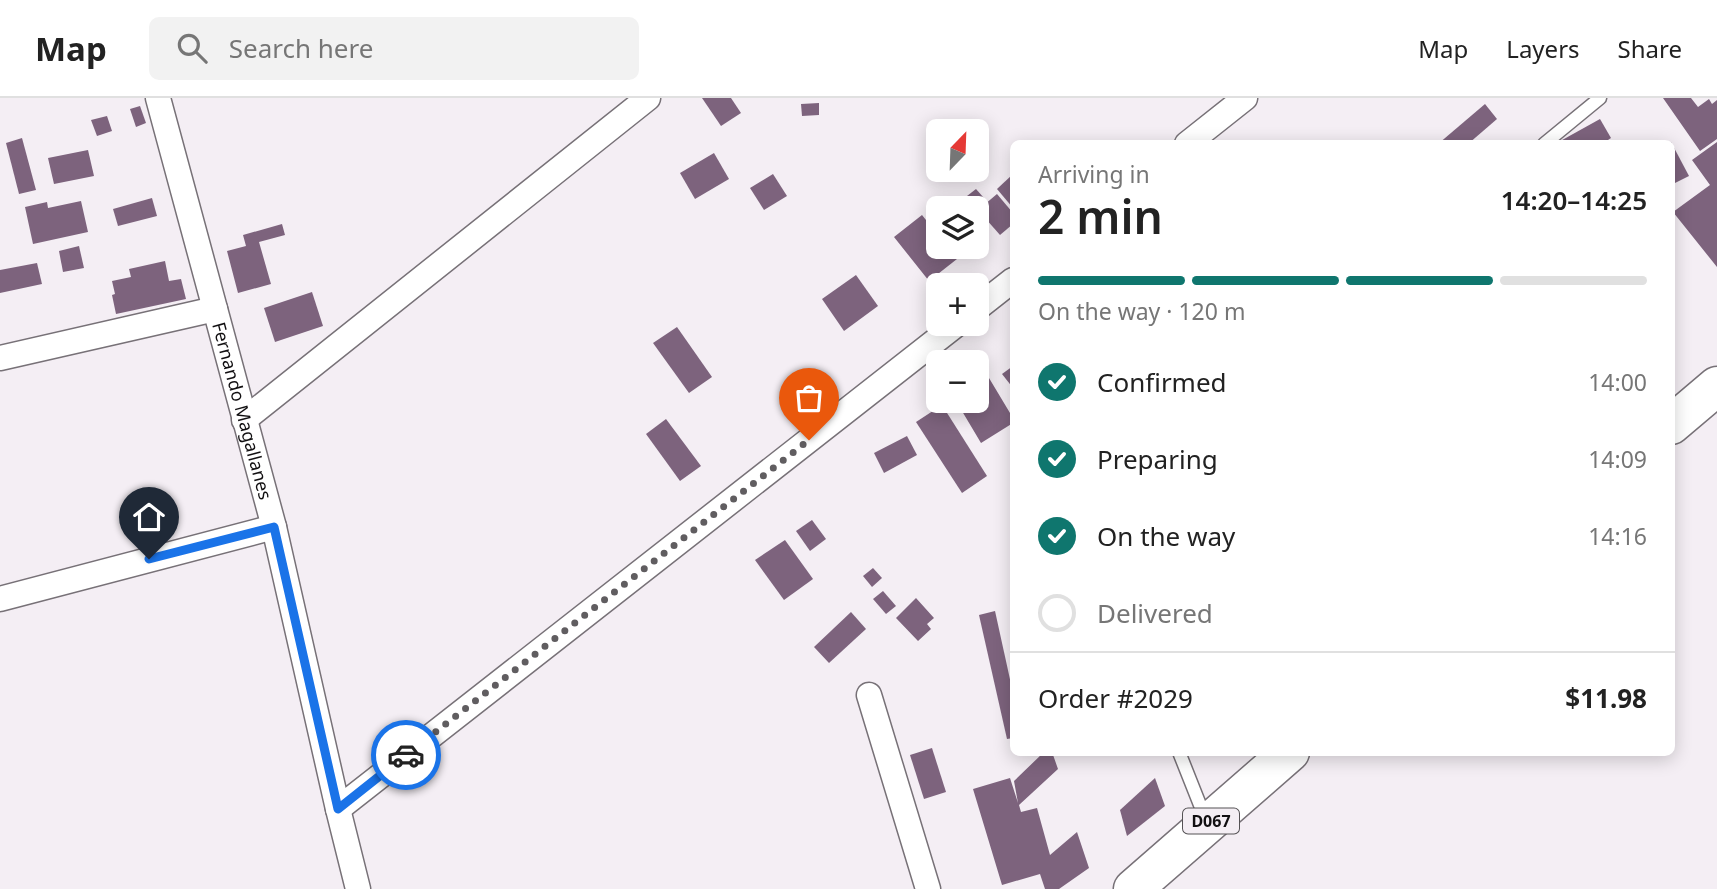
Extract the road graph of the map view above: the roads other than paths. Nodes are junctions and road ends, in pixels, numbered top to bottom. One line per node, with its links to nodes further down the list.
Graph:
1 (158, 98): 9 (street, Fernando Magallanes)
2 (648, 98): 13 (street)
3 (1245, 98): 5 (street)
4 (1600, 98): 6 (lane)
5 (1192, 140)
6 (1549, 140)
7 (1010, 282): 8 (street)
8 (989, 299)
9 (215, 309): 11 (street); 13 (street, Fernando Magallanes)
10 (942, 336): 20 (street)
11 (0, 358)
12 (1717, 386): 14 (main road)
13 (244, 420): 15 (street, Fernando Magallanes)
14 (1675, 422)
15 (274, 527): 16 (street); 20 (street, Fernando Magallanes)
16 (0, 599)
17 (869, 695): 23 (street)
18 (1181, 756): 21 (lane)
19 (1285, 756): 21 (main road, D067)
20 (338, 809): 22 (street, Fernando Magallanes)
21 (1208, 824): 24 (main road, D067)
22 (358, 889)
23 (928, 889)
24 (1133, 889)

